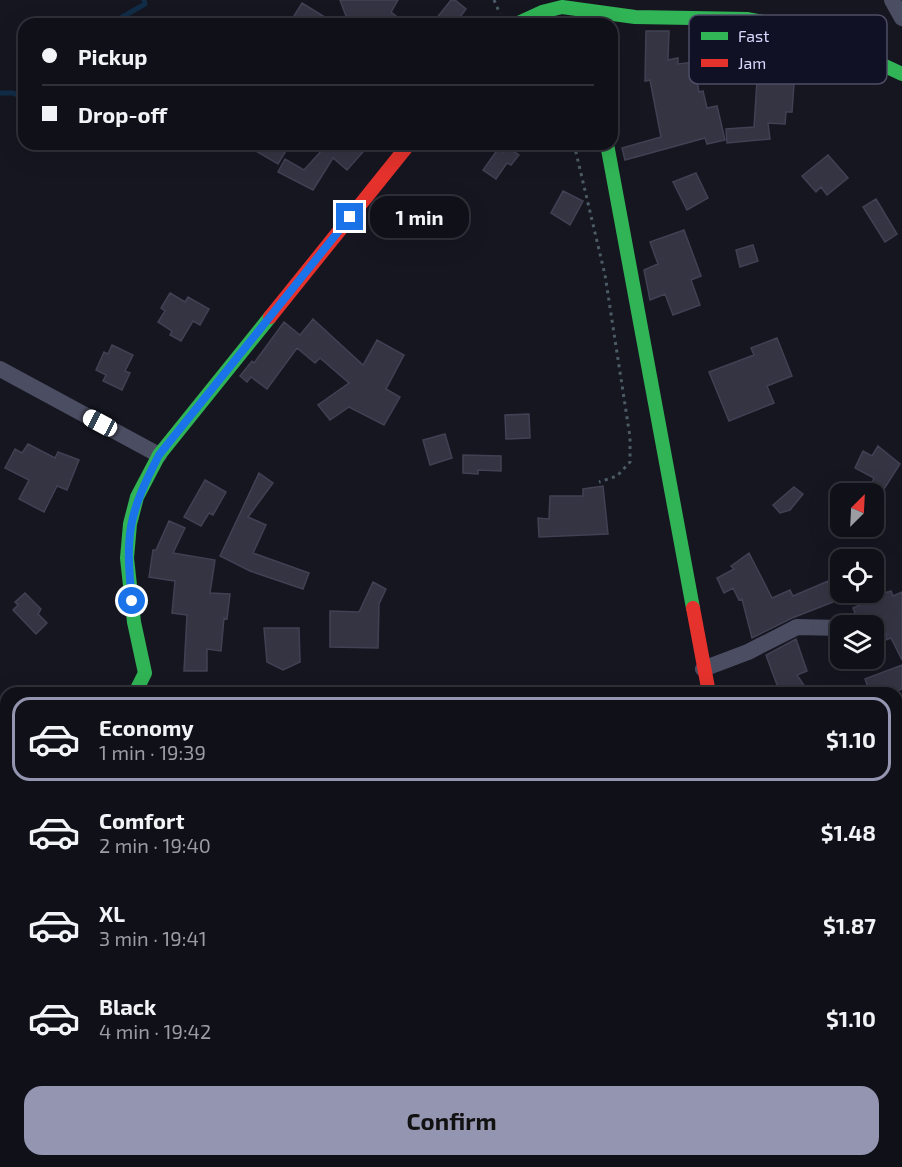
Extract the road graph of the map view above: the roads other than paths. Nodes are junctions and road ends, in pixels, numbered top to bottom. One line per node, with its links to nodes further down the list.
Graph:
1 (892, 0): 5 (street)
2 (592, 12): 3 (street); 4 (street)
3 (529, 18)
4 (689, 18)
5 (902, 18)
6 (887, 67): 7 (street)
7 (902, 74)
8 (404, 150): 11 (street)
9 (608, 150): 13 (street)
10 (0, 369): 11 (street)
11 (159, 455): 14 (street)
12 (830, 628): 13 (street)
13 (703, 669): 17 (street)
14 (145, 673): 15 (street); 16 (street)
15 (138, 687)
16 (150, 687)
17 (708, 687)

